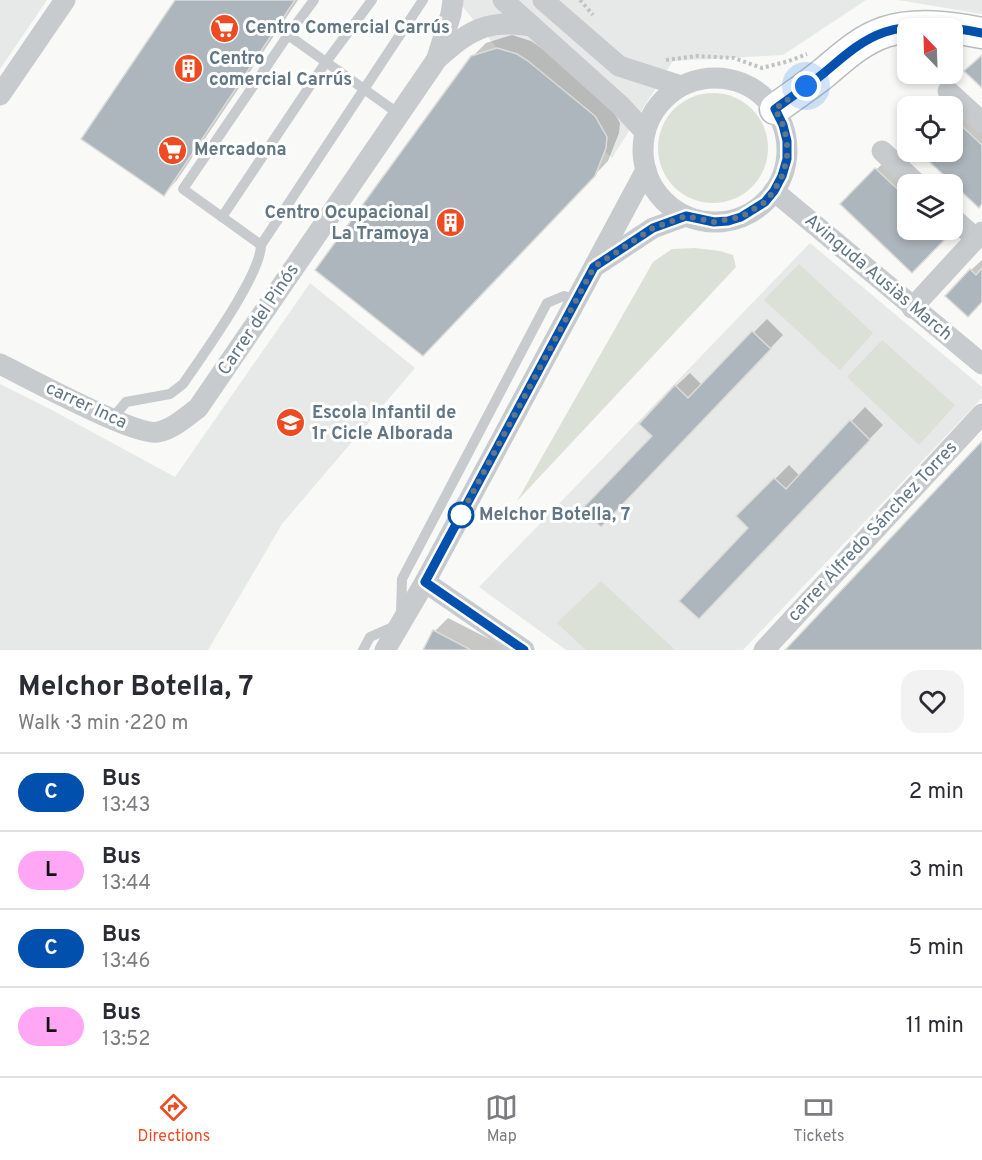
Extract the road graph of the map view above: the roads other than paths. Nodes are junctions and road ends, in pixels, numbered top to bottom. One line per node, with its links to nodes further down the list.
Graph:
1 (65, 0): 16 (street)
2 (314, 0): 10 (lane)
3 (372, 0): 12 (lane)
4 (423, 0): 14 (lane)
5 (453, 0): 11 (street, Carrer del Pinós)
6 (503, 0): 8 (street)
7 (543, 0): 13 (street)
8 (532, 26): 11 (street, Carrer del Pinós); 20 (street)
9 (982, 33): 17 (street)
10 (288, 35): 12 (lane); 26 (lane)
11 (437, 59): 18 (street, Carrer del Pinós)
12 (326, 62): 14 (lane); 26 (lane)
13 (681, 86): 17 (street); 20 (street)
14 (364, 88): 18 (lane); 29 (lane)
15 (948, 91): 19 (street)
16 (0, 95)
17 (775, 109): 24 (street)
18 (399, 114): 37 (street, Carrer del Pinós)
19 (982, 122)
20 (645, 132): 22 (street)
21 (882, 152): 23 (street)
22 (646, 170): 25 (street); 30 (street)
23 (906, 174)
24 (774, 191): 25 (street); 32 (street, Avinguda Ausiàs March)
25 (686, 216): 30 (street)
26 (222, 217): 29 (lane)
27 (963, 224): 28 (street)
28 (979, 235): 32 (street)
29 (261, 245): 36 (lane)
30 (594, 267): 31 (street)
31 (576, 300): 38 (street); 39 (lane)
32 (912, 308): 34 (street, Avinguda Ausiàs March)
33 (0, 364): 36 (street, carrer Inca)
34 (982, 364)
35 (982, 414): 43 (street, carrer Alfredo Sánchez Torres)
36 (112, 419): 37 (street, carrer Inca)
37 (175, 425)
38 (425, 582): 39 (street); 42 (street)
39 (400, 624): 40 (lane); 41 (street)
40 (363, 650)
41 (385, 650)
42 (524, 650)
43 (764, 650)

